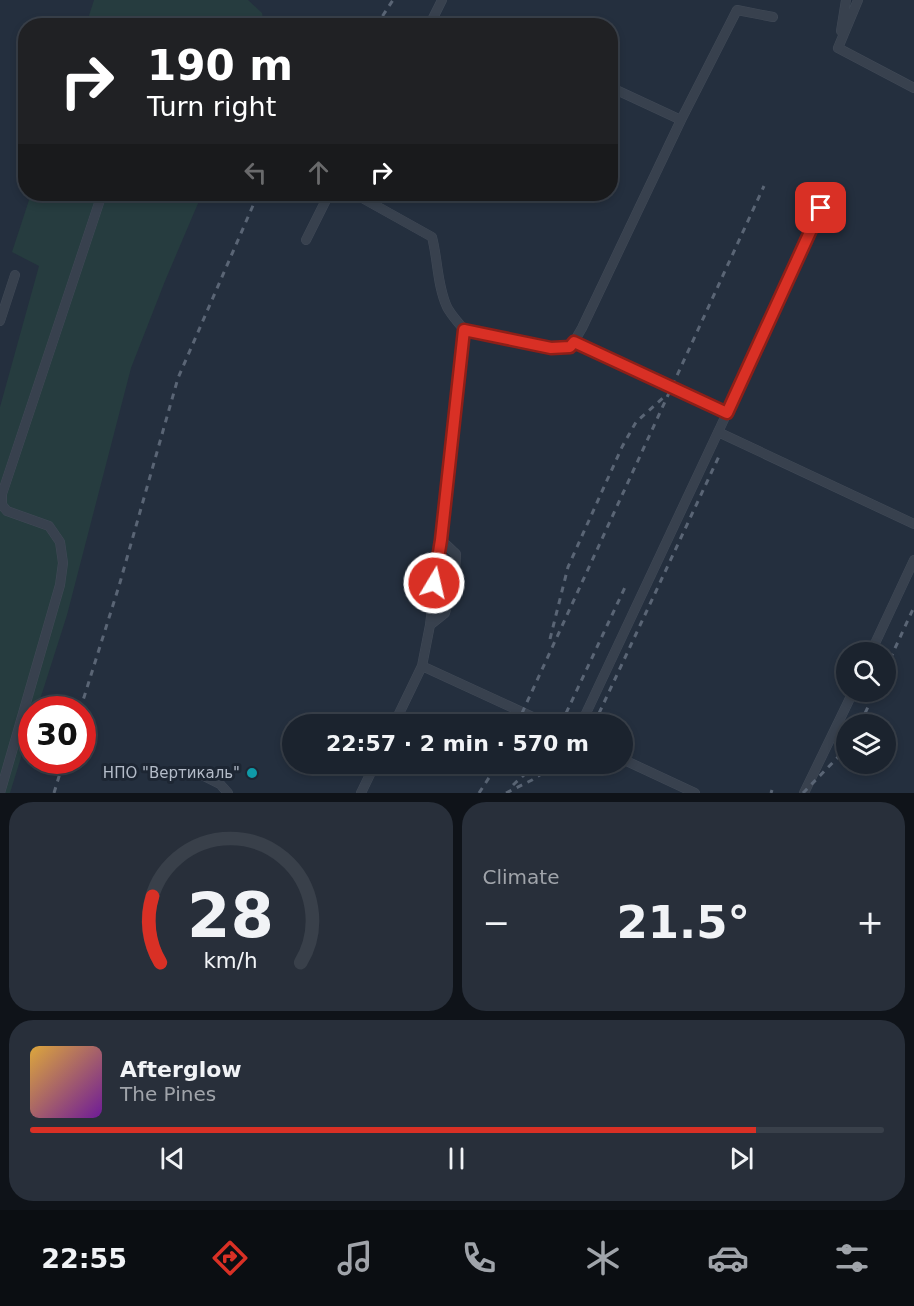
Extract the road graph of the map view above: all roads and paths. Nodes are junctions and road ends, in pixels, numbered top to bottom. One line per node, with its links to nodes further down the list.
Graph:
1 (442, 0): 5 (street)
2 (846, 0): 6 (street)
3 (858, 0): 6 (street)
4 (772, 17): 9 (street)
5 (433, 18)
6 (838, 48): 7 (street)
7 (914, 88)
8 (618, 91): 9 (street)
9 (681, 120): 18 (street)
10 (100, 201): 34 (street)
11 (326, 201): 14 (street)
12 (368, 201): 17 (street)
13 (821, 208): 19 (street)
14 (306, 240)
15 (15, 275): 16 (street)
16 (0, 321)
17 (464, 330): 18 (street); 22 (street)
18 (574, 342): 19 (street)
19 (727, 413): 20 (street)
20 (718, 432): 21 (street); 30 (street)
21 (914, 524)
22 (441, 540): 24 (street); 24 (street)
23 (914, 560): 25 (street)
24 (430, 625): 26 (street)
25 (876, 642)
26 (422, 666): 28 (street); 29 (street)
27 (848, 702): 38 (street)
28 (399, 714)
29 (526, 714)
30 (586, 714)
31 (633, 764): 37 (street)
32 (200, 774): 35 (street)
33 (370, 774): 36 (street)
34 (0, 793)
35 (228, 793)
36 (361, 793)
37 (695, 793)
38 (804, 793)

